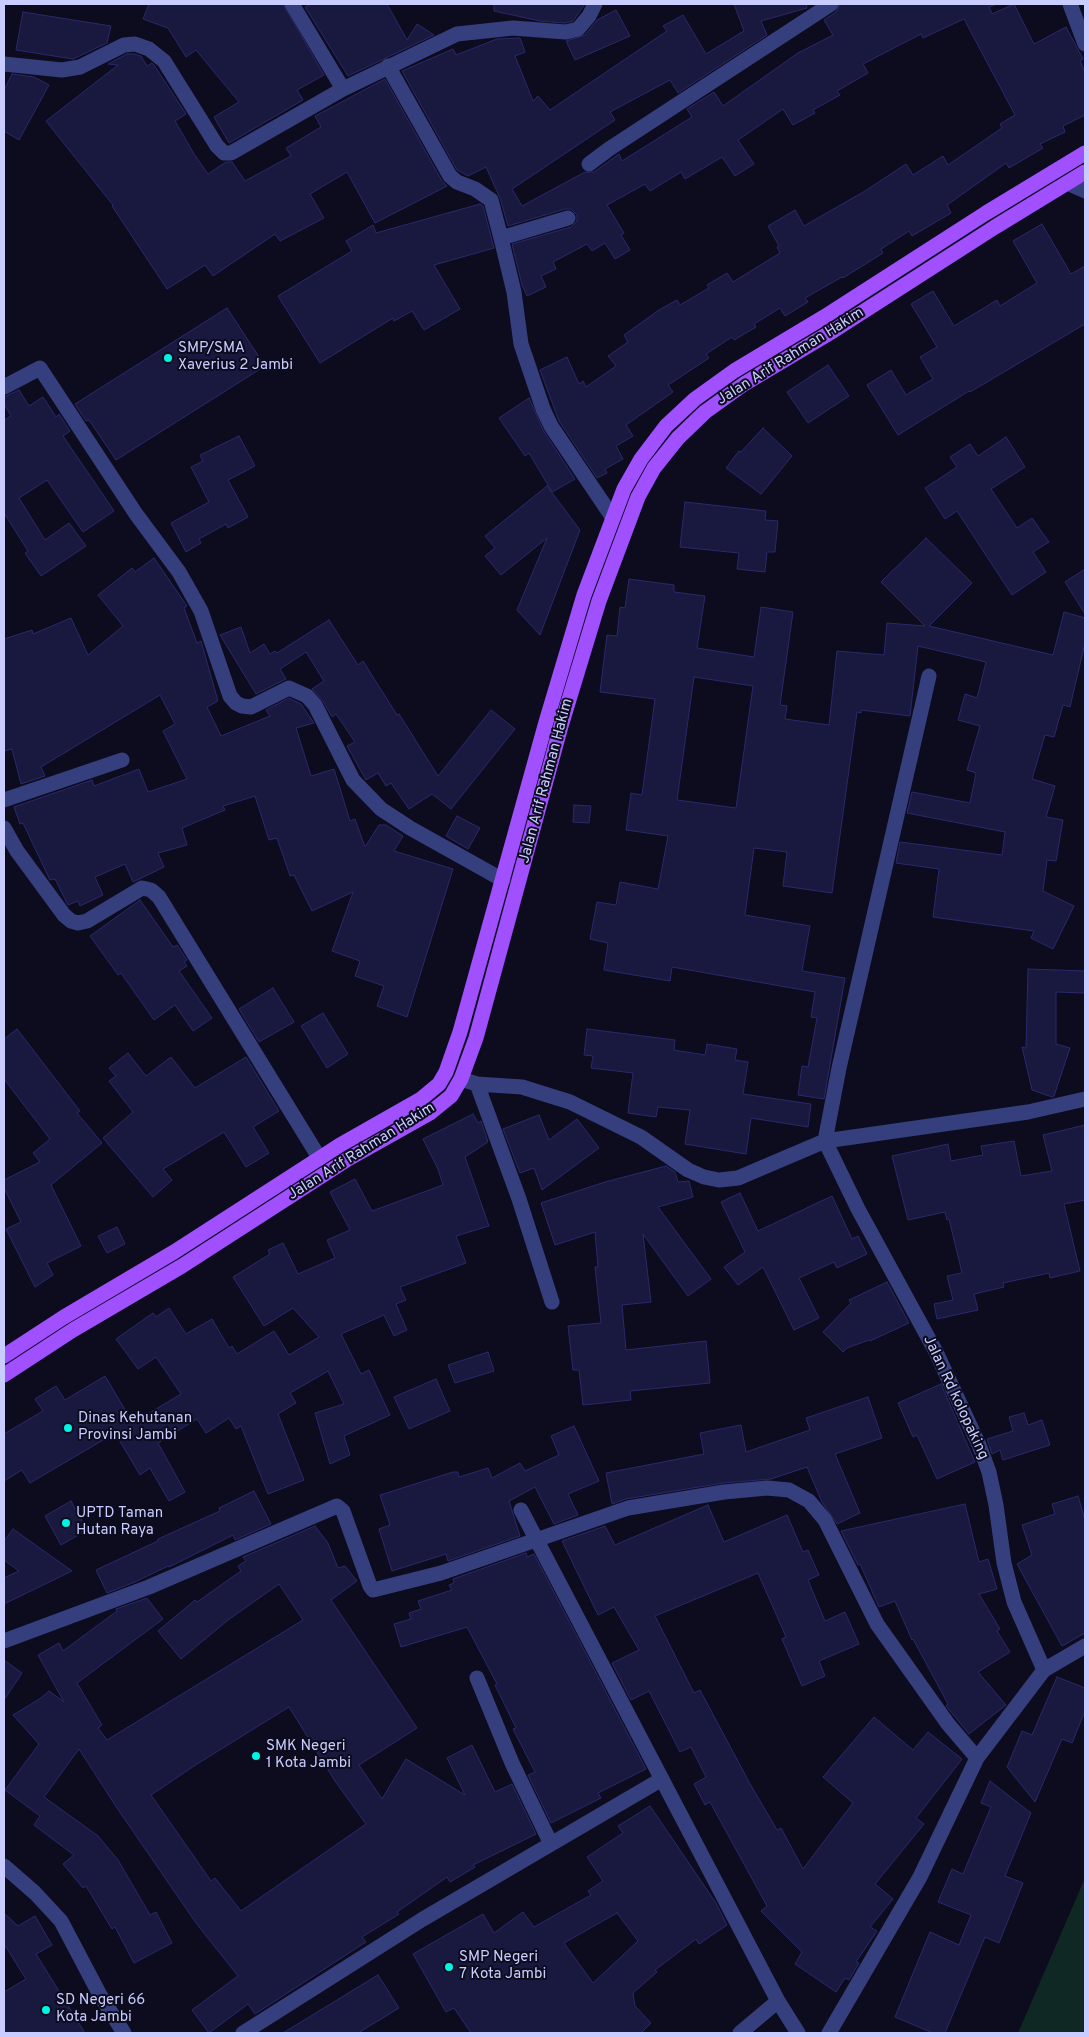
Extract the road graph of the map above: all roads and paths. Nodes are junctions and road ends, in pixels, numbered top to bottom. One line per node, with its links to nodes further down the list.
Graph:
1 (292, 4): 8 (street)
2 (596, 4): 7 (street)
3 (831, 4): 10 (street)
4 (1070, 4): 5 (street)
5 (1085, 44)
6 (4, 64): 8 (street)
7 (388, 66): 8 (street); 15 (street)
8 (343, 89)
9 (1085, 153): 17 (main road, Jalan Arif Rahman Hakim)
10 (589, 164)
11 (1085, 172): 12 (main road, Jalan Arif Rahman Hakim)
12 (1067, 183): 13 (street); 23 (main road, Jalan Arif Rahman Hakim)
13 (1085, 191)
14 (568, 218): 15 (street)
15 (501, 238): 17 (street)
16 (4, 387): 24 (street)
17 (613, 518): 21 (main road, Jalan Arif Rahman Hakim)
18 (929, 676): 30 (street)
19 (122, 760): 20 (street)
20 (4, 800)
21 (518, 827): 23 (main road); 24 (main road, Jalan Arif Rahman Hakim)
22 (4, 828): 32 (street)
23 (532, 832): 25 (main road, Jalan Arif Rahman Hakim)
24 (503, 880): 27 (main road, Jalan Arif Rahman Hakim)
25 (461, 1079): 26 (street); 29 (main road, Jalan Arif Rahman Hakim)
26 (477, 1084): 30 (street); 34 (street)
27 (421, 1099): 29 (main road); 31 (main road, Jalan Arif Rahman Hakim)
28 (1085, 1099): 30 (street)
29 (430, 1113): 33 (main road, Jalan Arif Rahman Hakim)
30 (825, 1140): 41 (street, Jalan Rd kolopaking)
31 (340, 1145): 32 (main road, Jalan Arif Rahman Hakim); 33 (main road)
32 (320, 1159): 35 (main road, Jalan Arif Rahman Hakim)
33 (348, 1159): 36 (main road, Jalan Arif Rahman Hakim)
34 (552, 1302)
35 (4, 1356)
36 (4, 1375)
37 (521, 1510): 38 (street)
38 (537, 1540): 39 (street); 43 (street); 44 (street)
39 (4, 1641)
40 (1085, 1646): 41 (street)
41 (1044, 1670): 43 (street)
42 (477, 1678): 45 (street)
43 (978, 1758): 52 (street)
44 (662, 1779): 45 (street); 47 (street)
45 (551, 1844): 49 (street)
46 (4, 1866): 48 (street)
47 (778, 2001): 50 (street); 51 (street)
48 (124, 2033)
49 (243, 2033)
50 (740, 2033)
51 (798, 2033)
52 (829, 2033)

